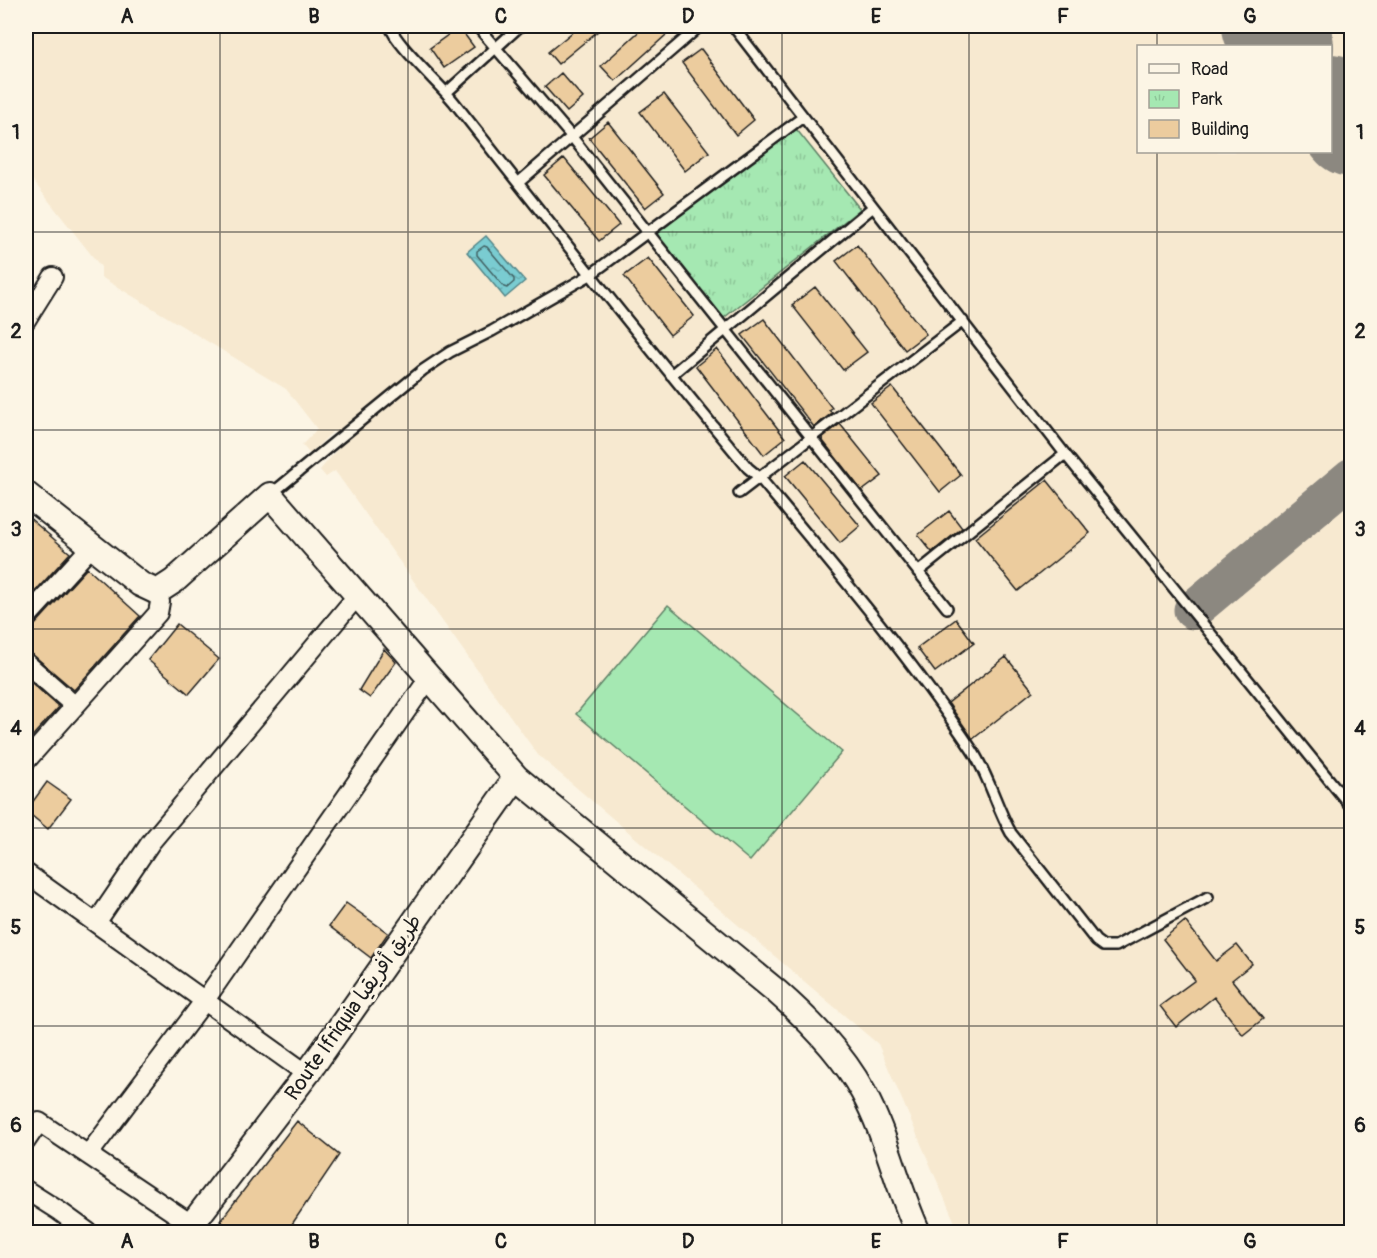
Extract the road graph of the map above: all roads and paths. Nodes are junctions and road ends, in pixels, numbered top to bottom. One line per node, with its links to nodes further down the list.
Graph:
1 (390, 26): 7 (lane)
2 (477, 26): 6 (lane)
3 (520, 26): 6 (lane)
4 (700, 26): 9 (lane)
5 (733, 26): 8 (lane)
6 (496, 47): 7 (lane); 9 (lane)
7 (447, 92): 10 (lane)
8 (803, 117): 11 (lane); 12 (lane)
9 (572, 137): 10 (lane); 12 (lane)
10 (518, 183): 13 (lane)
11 (873, 207): 16 (lane); 17 (lane)
12 (649, 233): 13 (lane); 17 (lane)
13 (590, 274): 18 (lane); 24 (lane)
14 (53, 277): 15 (street)
15 (26, 320)
16 (963, 321): 19 (lane); 20 (lane)
17 (725, 329): 18 (lane); 19 (lane)
18 (670, 375): 21 (lane)
19 (811, 438): 21 (lane); 26 (lane)
20 (1065, 454): 26 (lane); 36 (lane)
21 (759, 477): 22 (lane); 38 (lane)
22 (739, 493)
23 (26, 494): 25 (street)
24 (270, 495): 27 (street); 28 (street)
25 (91, 547): 27 (street); 30 (street)
26 (918, 572): 29 (lane)
27 (157, 592): 33 (street)
28 (357, 596): 32 (street); 39 (street)
29 (947, 608)
30 (26, 618)
31 (26, 663): 33 (street)
32 (429, 678): 35 (street); 40 (street)
33 (75, 706): 34 (street)
34 (26, 761)
35 (516, 777): 41 (street, Route Ifriquia طريق أفريقيا); 47 (street)
36 (1352, 808)
37 (26, 873): 39 (street)
38 (1208, 897)
39 (96, 923): 40 (street)
40 (205, 1000): 41 (street); 43 (street)
41 (307, 1074): 45 (street, Route Ifriquia طريق أفريقيا)
42 (26, 1141): 43 (street)
43 (88, 1155): 45 (street)
44 (26, 1190): 46 (street)
45 (194, 1230)
46 (88, 1233)
47 (918, 1233)

